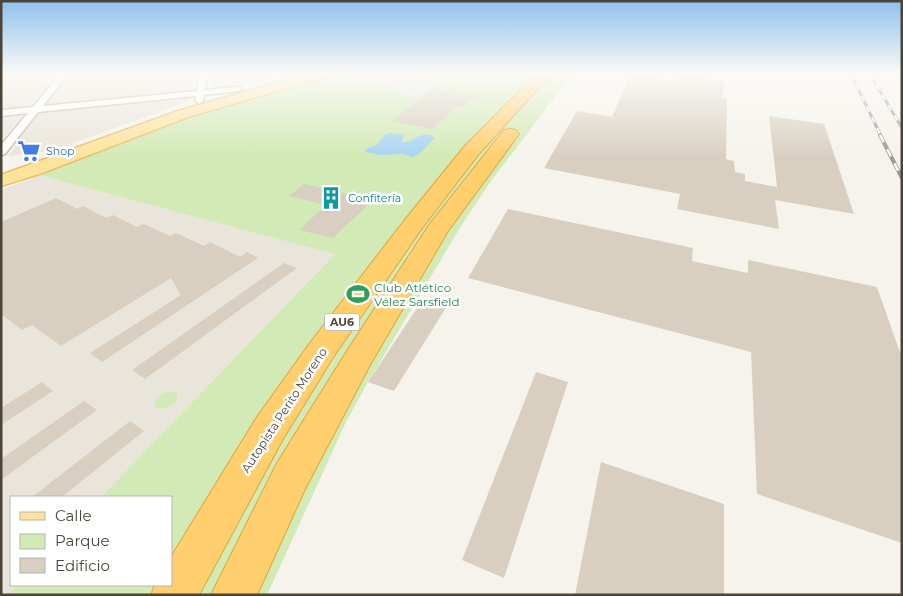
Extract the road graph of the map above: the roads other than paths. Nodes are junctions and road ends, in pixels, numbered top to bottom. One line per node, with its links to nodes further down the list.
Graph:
1 (42, 102): 7 (street)
2 (139, 102): 7 (street)
3 (188, 102): 10 (main road)
4 (221, 102): 11 (main road)
5 (518, 102): 12 (highway, Autopista Perito Moreno / AU6)
6 (538, 102): 13 (highway, AU6)
7 (36, 110): 8 (street); 9 (street)
8 (1, 113)
9 (1, 152)
10 (1, 176)
11 (1, 181)
12 (174, 595)
13 (234, 595)

